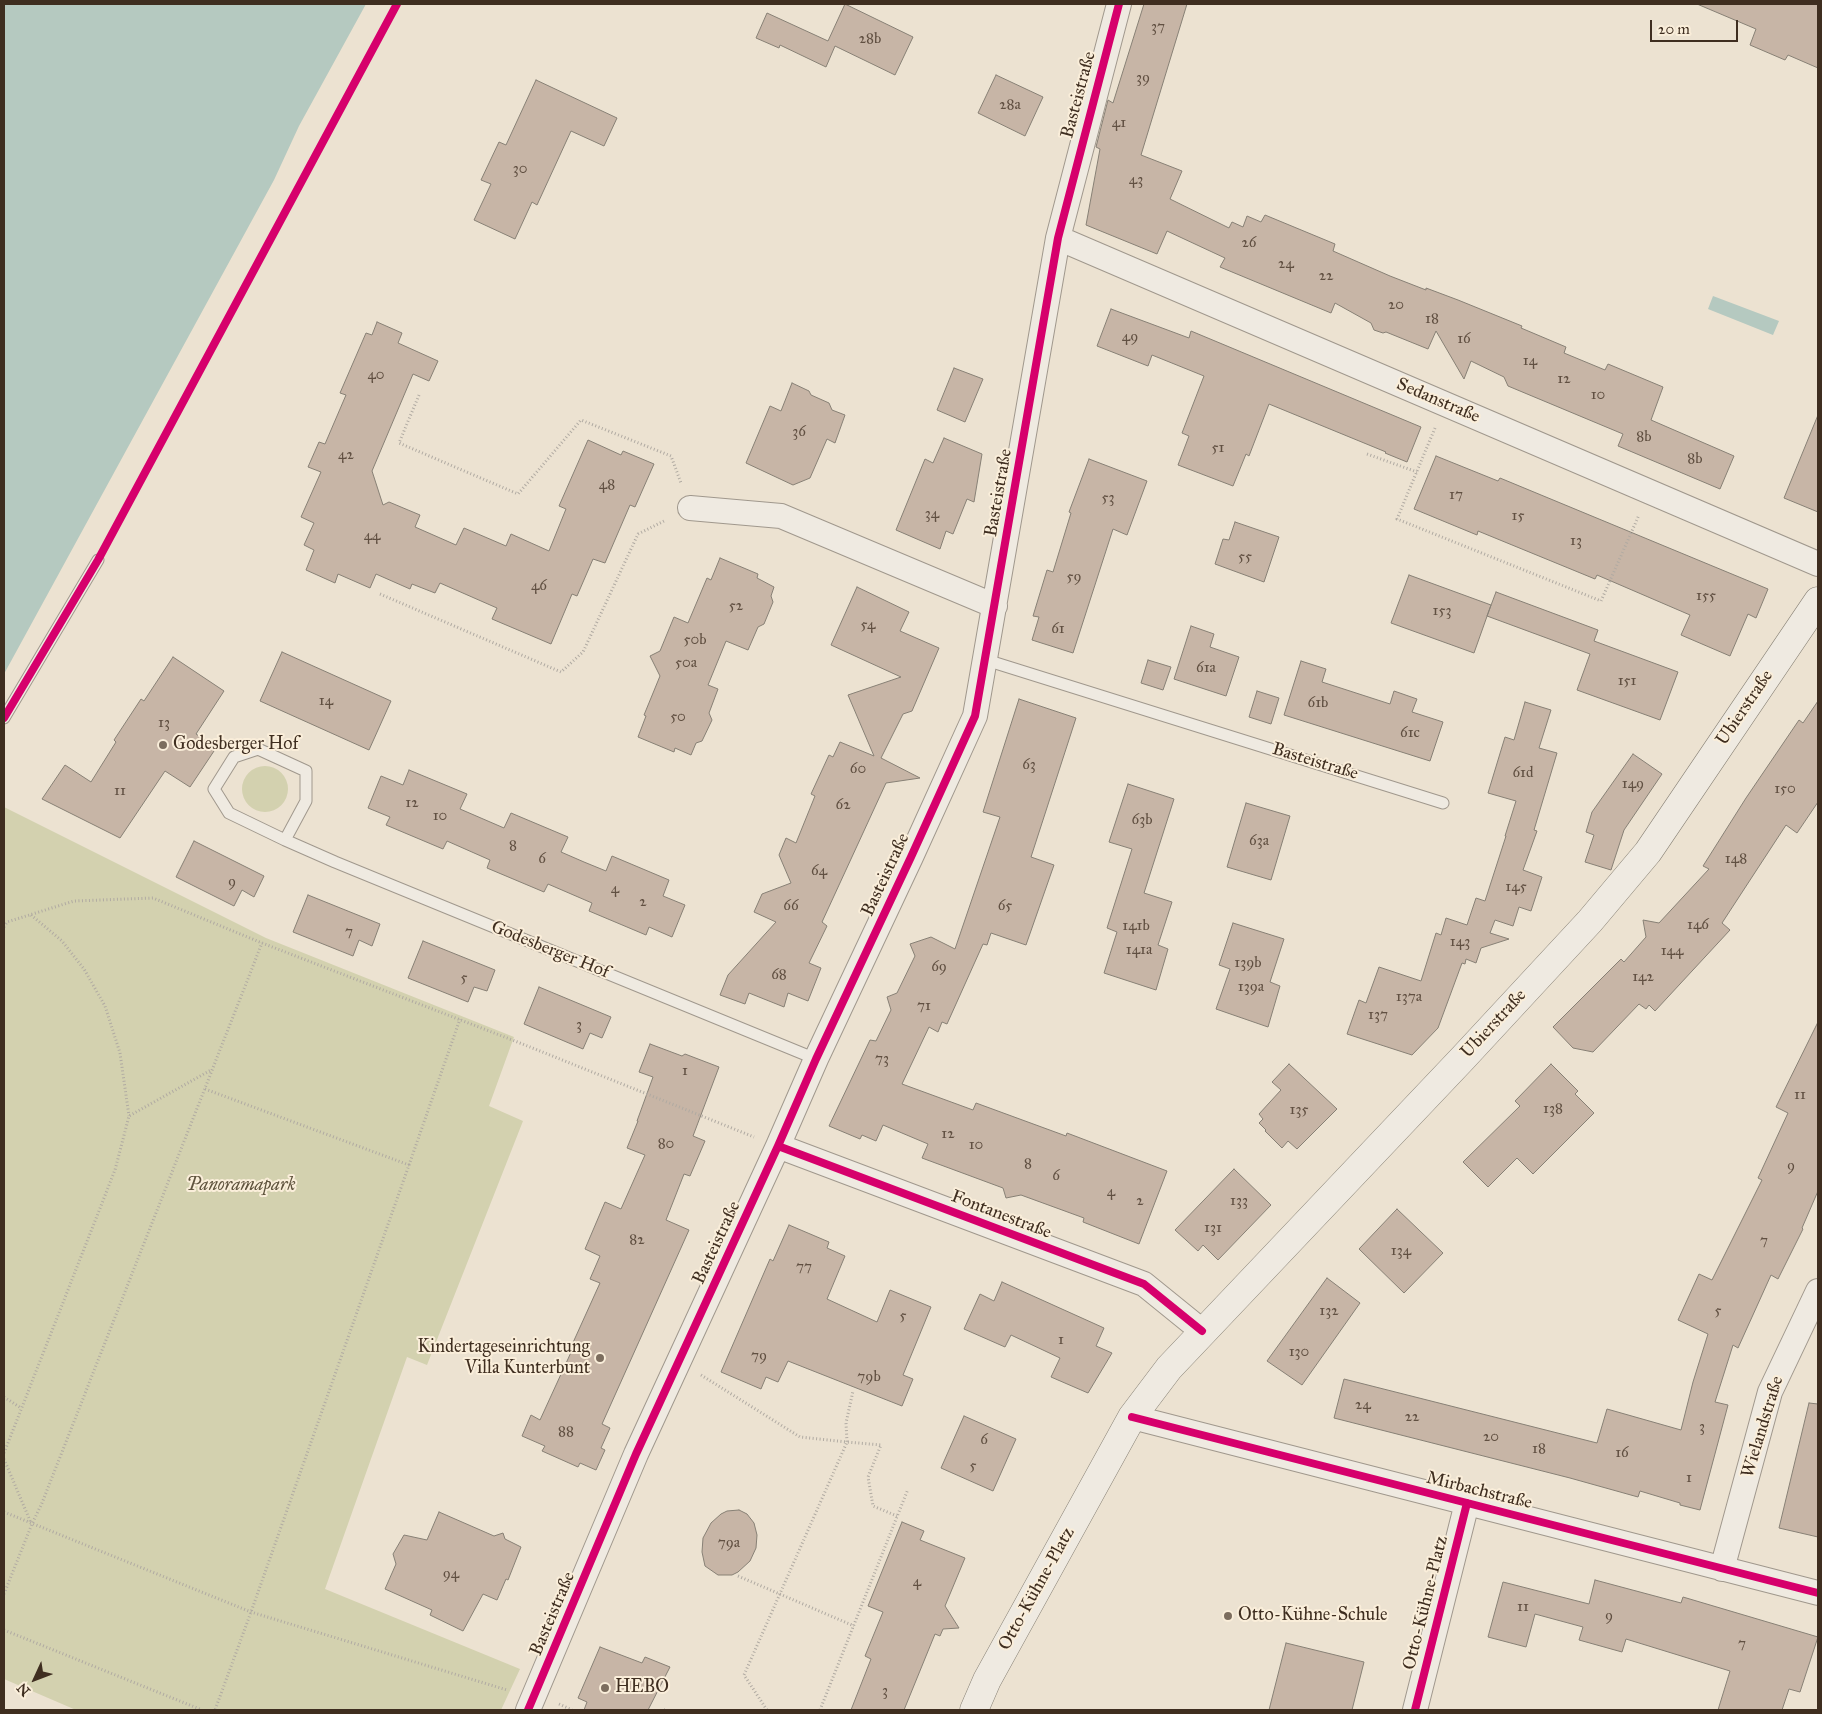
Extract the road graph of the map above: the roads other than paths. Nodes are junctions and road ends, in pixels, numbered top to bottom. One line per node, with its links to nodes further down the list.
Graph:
1 (1119, 4): 2 (street, Basteistraße)
2 (1058, 238): 5 (street, Sedanstraße); 7 (street, Basteistraße)
3 (690, 508): 7 (street)
4 (98, 560): 9 (lane)
5 (1818, 564)
6 (1818, 601): 15 (main road, Ubierstraße)
7 (995, 606): 8 (street, Basteistraße)
8 (986, 660): 10 (lane, Basteistraße); 12 (street, Basteistraße)
9 (4, 718)
10 (1443, 802)
11 (285, 840): 11 (lane, Godesberger Hof); 12 (lane, Godesberger Hof)
12 (816, 1059): 13 (street, Basteistraße)
13 (778, 1146): 15 (street, Fontanestraße); 20 (street, Basteistraße)
14 (1818, 1291): 18 (street, Wielandstraße)
15 (1202, 1331): 16 (main road, Ubierstraße)
16 (1132, 1417): 17 (street, Mirbachstraße); 21 (main road, Otto-Kühne-Platz)
17 (1467, 1504): 18 (street, Mirbachstraße); 22 (street, Otto-Kühne-Platz)
18 (1722, 1569): 19 (street, Mirbachstraße)
19 (1818, 1594)
20 (531, 1704)
21 (974, 1710)
22 (1415, 1710)

